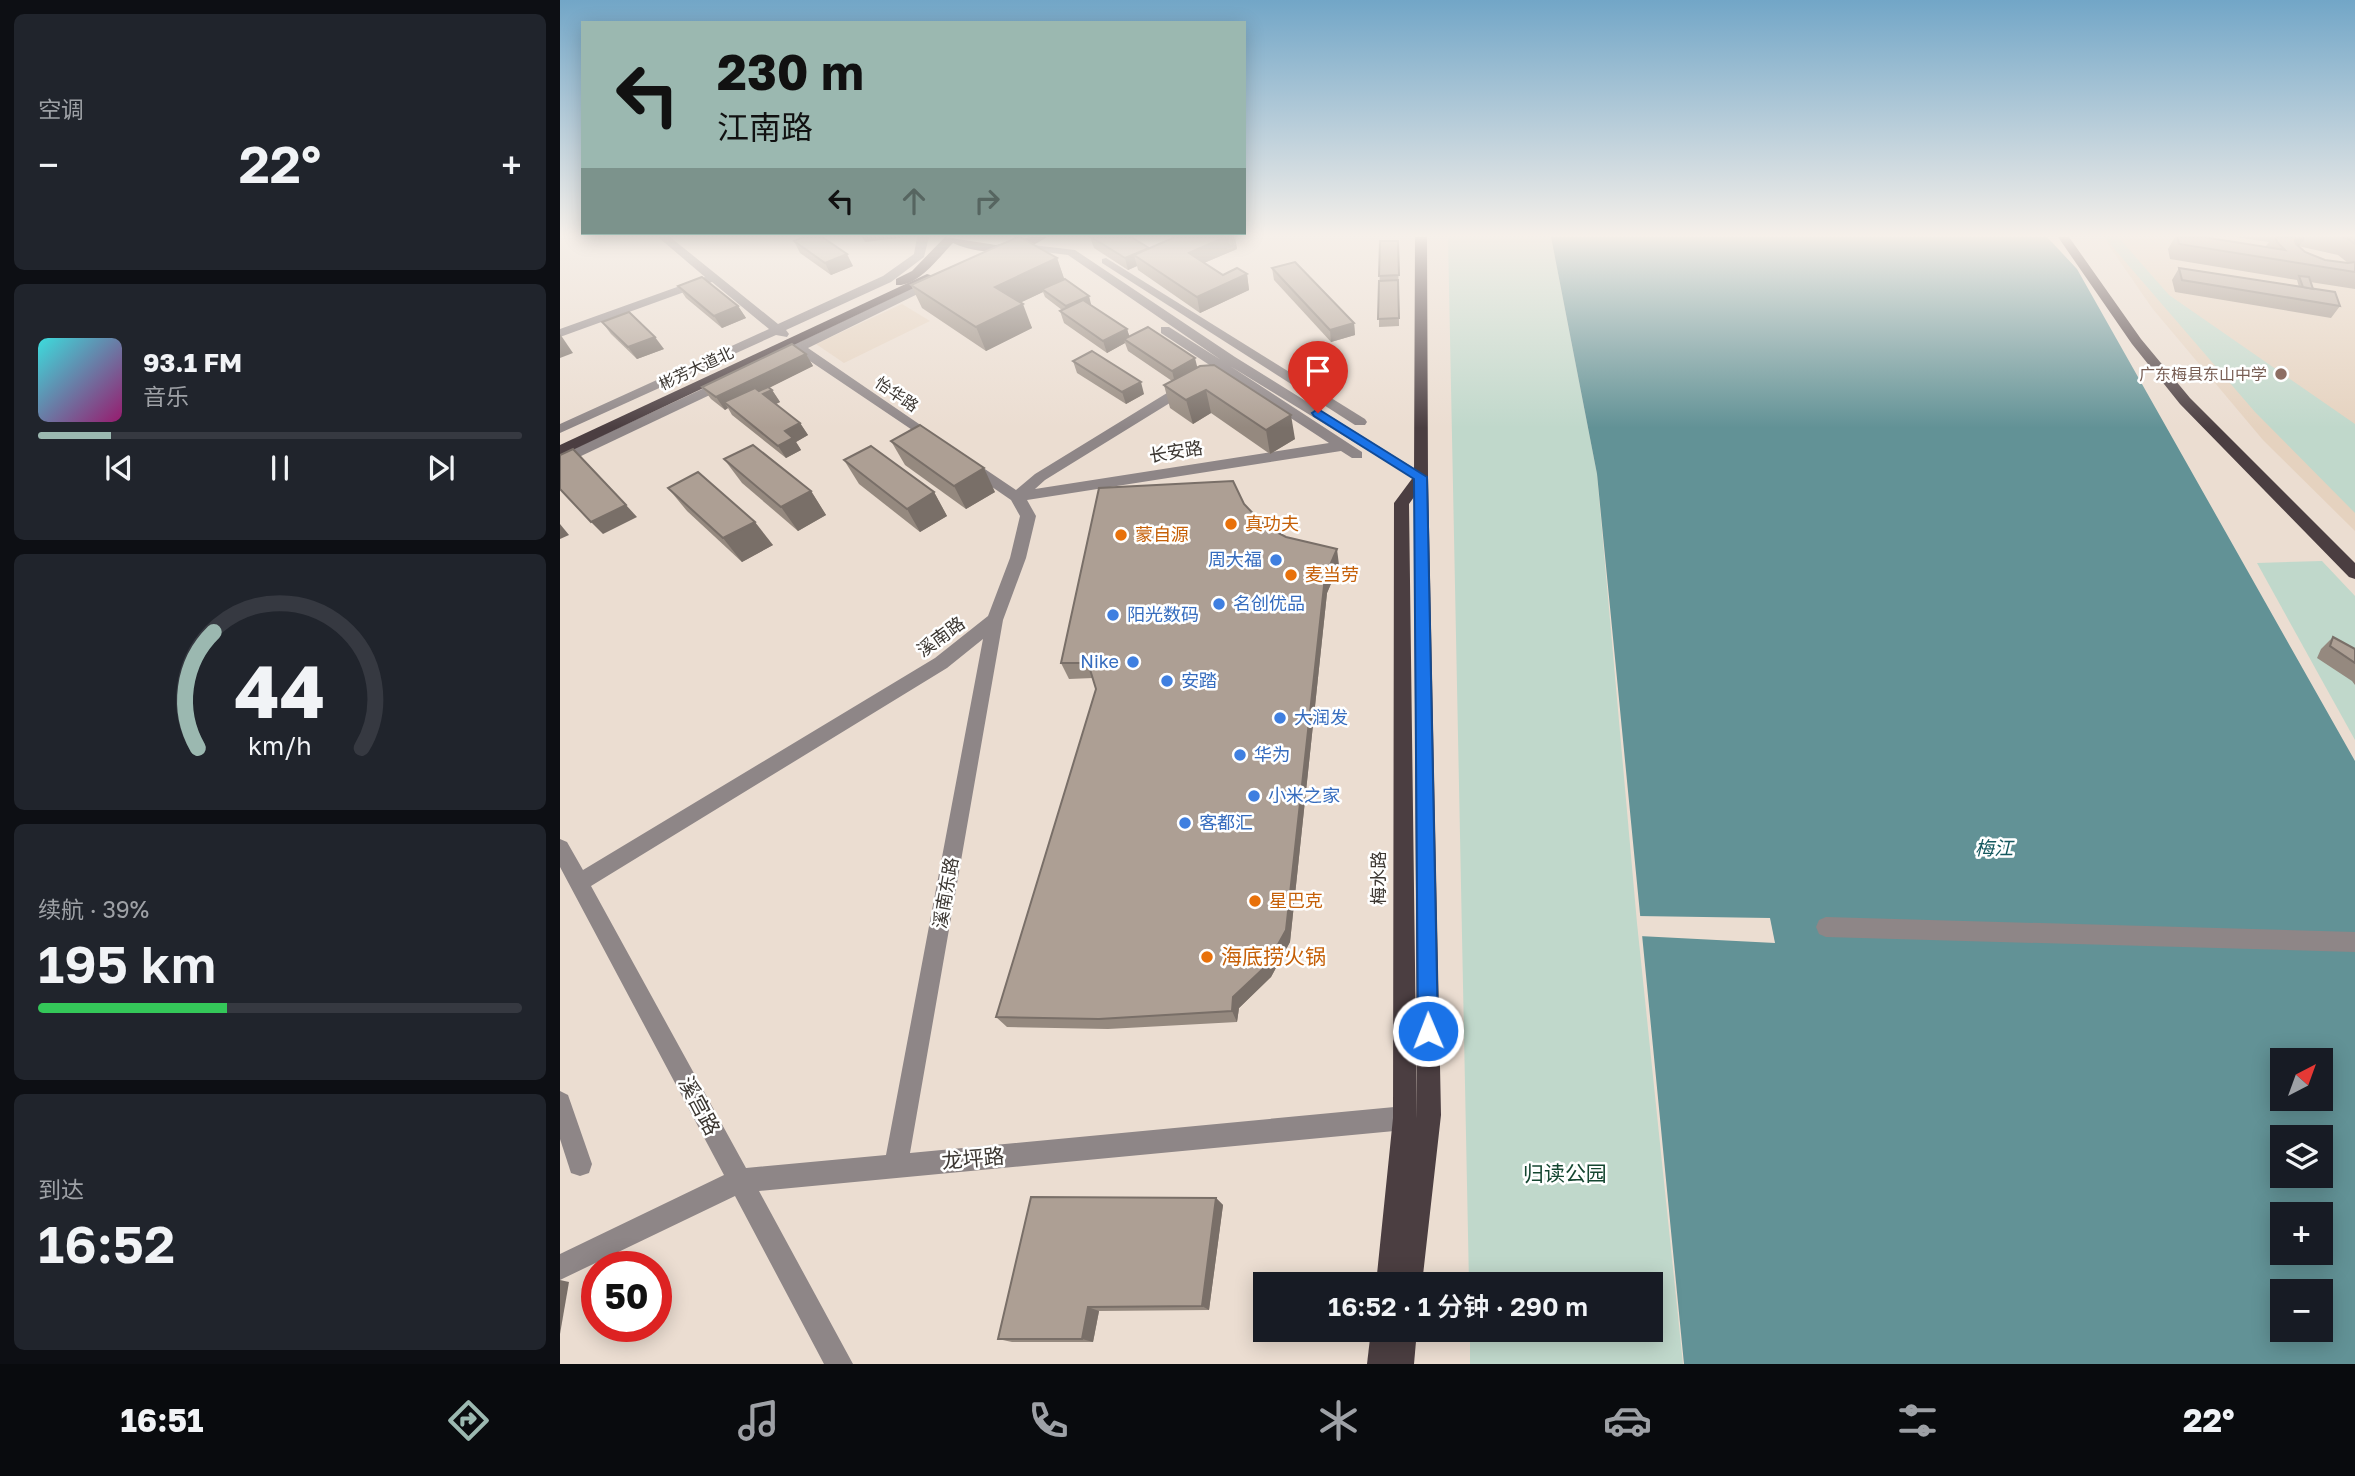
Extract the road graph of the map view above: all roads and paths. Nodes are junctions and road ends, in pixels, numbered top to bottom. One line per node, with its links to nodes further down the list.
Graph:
1 (649, 301): 10 (street)
2 (740, 301): 11 (street, 怡华路)
3 (851, 301): 11 (street)
4 (863, 301): 11 (main road, 彬芳大道北)
5 (881, 301): 11 (main road, 彬芳大道北)
6 (1137, 301): 12 (street)
7 (1168, 301): 13 (street)
8 (1421, 301): 20 (main road)
9 (2108, 301): 22 (main road)
10 (560, 333)
11 (788, 339): 14 (street); 15 (main road, 彬芳大道北); 17 (main road, 彬芳大道北); 19 (street); 21 (street, 怡华路)
12 (1224, 363): 16 (street); 20 (street); 21 (street)
13 (1360, 422)
14 (560, 429)
15 (560, 439)
16 (1342, 446): 18 (street); 21 (street, 长安路)
17 (560, 451)
18 (1357, 455)
19 (560, 461)
20 (1421, 477): 29 (main road, 梅水路); 35 (main road)
21 (1017, 497): 23 (street)
22 (2355, 573)
23 (995, 620): 25 (street, 溪南路); 31 (street, 溪南东路)
24 (560, 848): 25 (street, 溪宫路)
25 (579, 883): 32 (street, 溪宫路)
26 (1826, 927): 27 (street)
27 (2355, 942)
28 (560, 1103): 30 (street)
29 (1405, 1118): 31 (street, 龙坪路); 34 (main road, 梅水路)
30 (580, 1164)
31 (896, 1166): 32 (street, 龙坪路)
32 (739, 1181): 33 (street, 龙坪路); 38 (street, 溪宫路)
33 (560, 1268)
34 (1390, 1272)
35 (1410, 1272)
36 (1383, 1342): 39 (main road)
37 (1403, 1342): 40 (main road)
38 (839, 1364)
39 (1381, 1364)
40 (1400, 1364)

